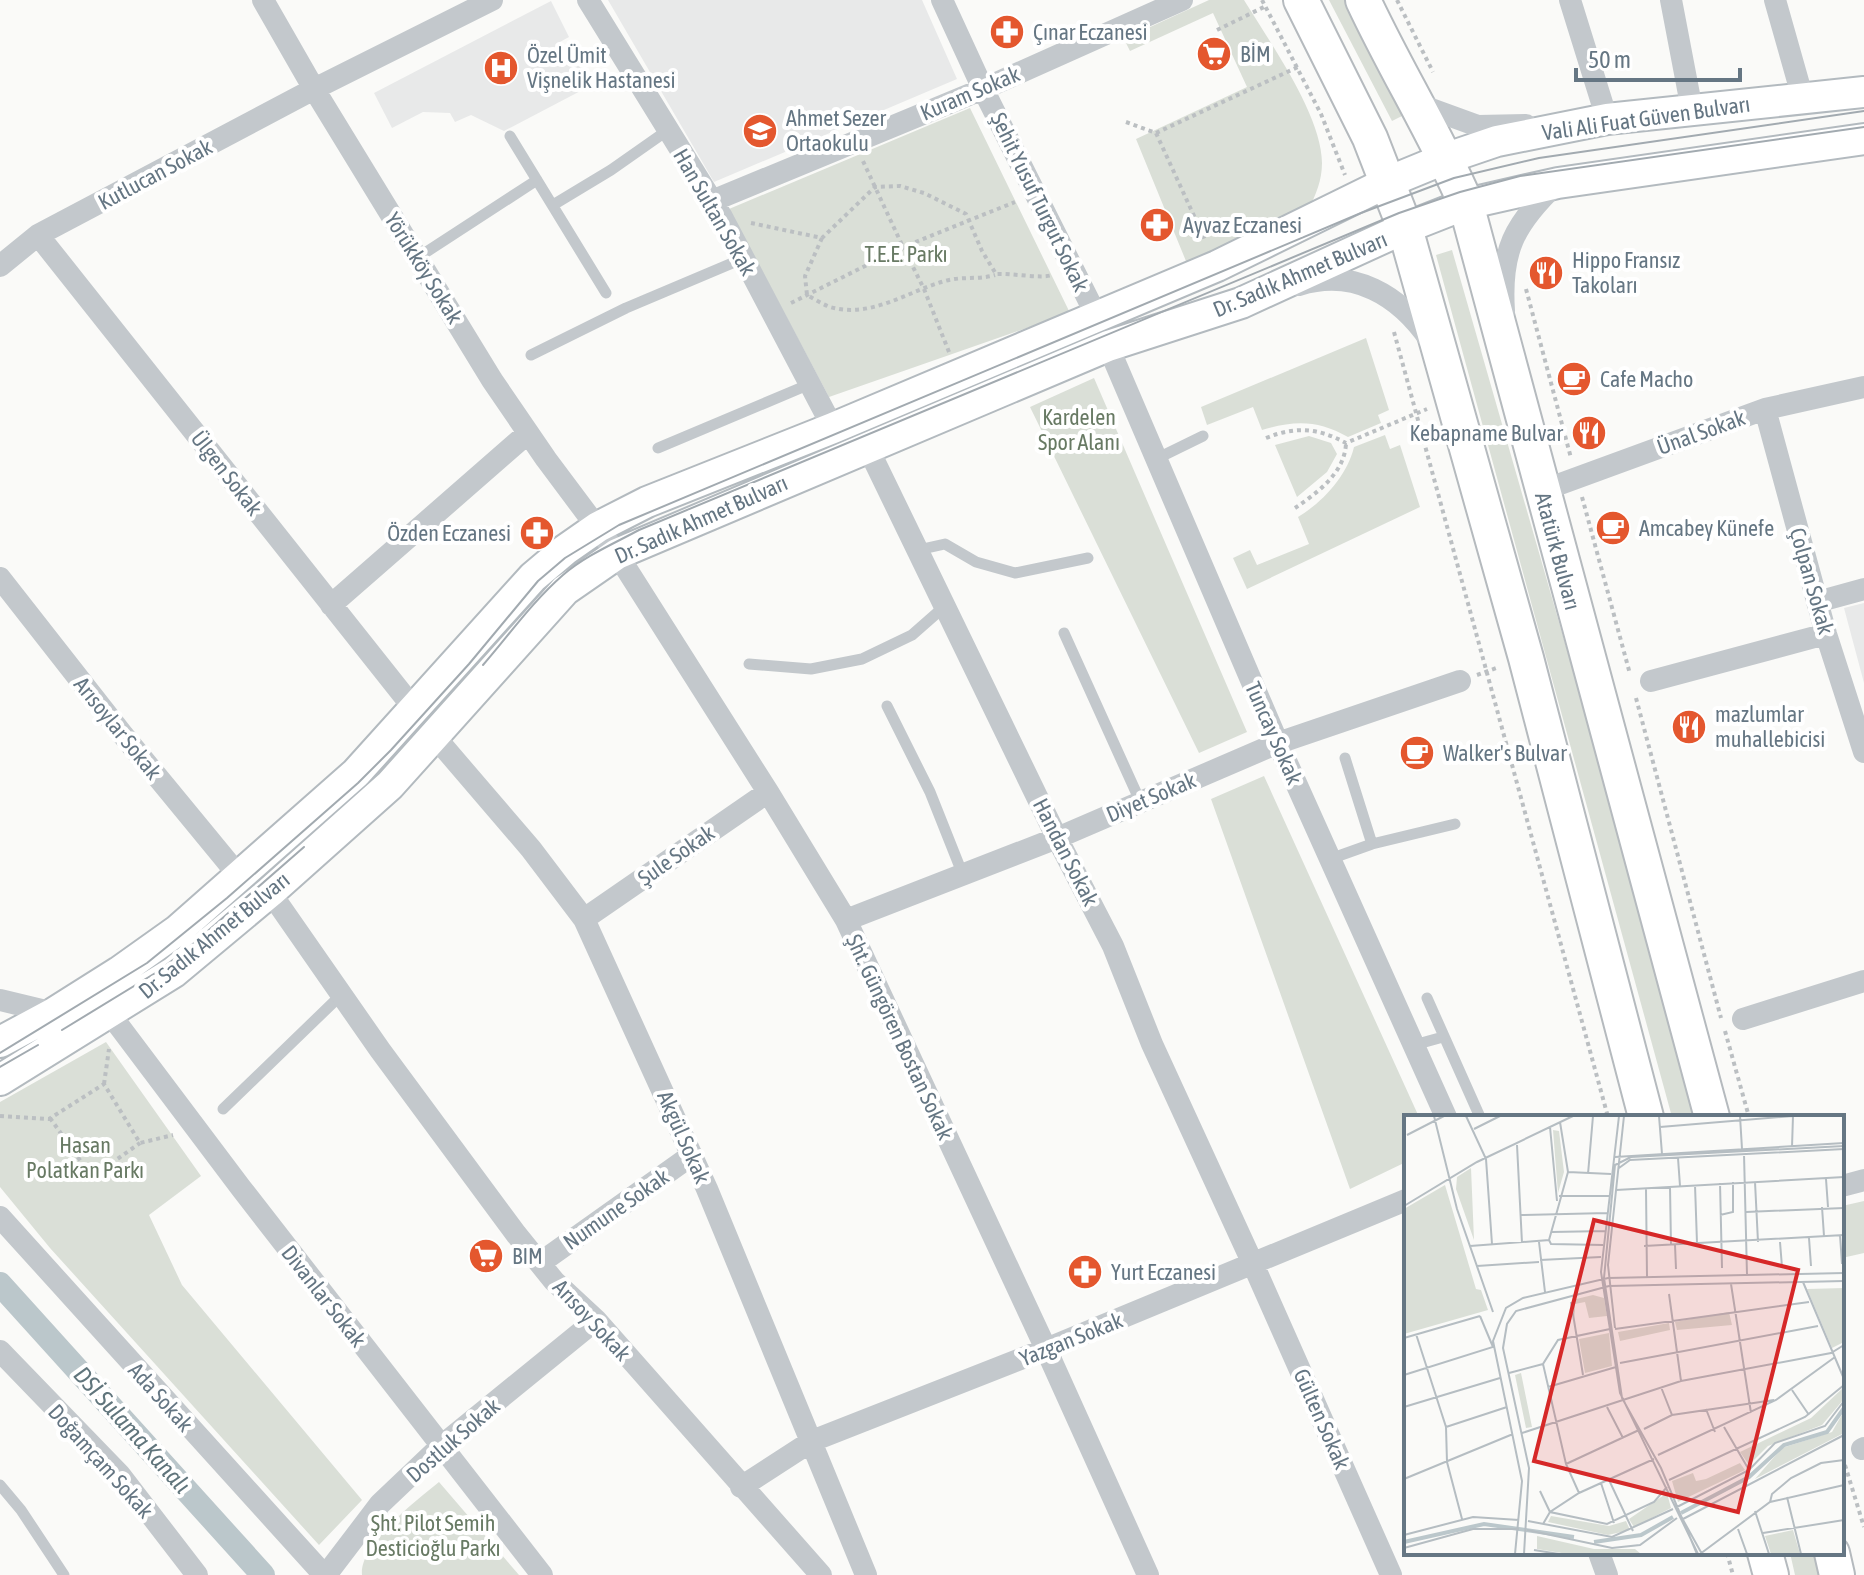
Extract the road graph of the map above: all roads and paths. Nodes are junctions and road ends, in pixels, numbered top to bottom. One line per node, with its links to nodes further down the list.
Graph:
1 (263, 0): 17 (street, Yörükköy Sokak)
2 (492, 0): 17 (street)
3 (588, 0): 25 (street, Han Sultan Sokak)
4 (942, 0): 18 (street, Şehit Yusuf Turgut Sokak)
5 (1182, 0): 18 (street, Kuram Sokak)
6 (1301, 0): 32 (main road)
7 (1363, 0): 14 (main road, Atatürk Bulvarı)
8 (1397, 0): 16 (path)
9 (1570, 0): 22 (street)
10 (1671, 0): 21 (street)
11 (1775, 0): 20 (street)
12 (1264, 3): 13 (path); 15 (path)
13 (1217, 30)
14 (1390, 58): 24 (street); 30 (main road, Atatürk Bulvarı)
15 (1298, 67): 26 (path); 36 (path)
16 (1440, 85)
17 (314, 89): 42 (street, Kutlucan Sokak); 45 (street, Yörükköy Sokak)
18 (983, 89): 29 (street, Kuram Sokak); 35 (street, Şehit Yusuf Turgut Sokak)
19 (1864, 92): 20 (main road, Vali Ali Fuat Güven Bulvarı)
20 (1803, 99): 21 (main road, Vali Ali Fuat Güven Bulvarı)
21 (1692, 110): 22 (main road, Vali Ali Fuat Güven Bulvarı)
22 (1607, 119): 24 (main road, Vali Ali Fuat Güven Bulvarı)
23 (1126, 122): 26 (path)
24 (1575, 124): 30 (main road, Vali Ali Fuat Güven Bulvarı)
25 (668, 130): 38 (lane); 39 (street, Han Sultan Sokak)
26 (1156, 133): 49 (path)
27 (510, 136): 31 (lane)
28 (1864, 139): 33 (main road)
29 (854, 143): 34 (path); 39 (street, Kuram Sokak)
30 (1444, 159): 32 (main road, Vali Ali Fuat Güven Bulvarı); 37 (main road, Atatürk Bulvarı)
31 (537, 180): 38 (lane); 45 (lane)
32 (1388, 182): 36 (main road, Dr. Sadık Ahmet Bulvarı); 41 (main road)
33 (1558, 183): 37 (main road); 61 (street)
34 (875, 187): 40 (path); 43 (path); 44 (path)
35 (1036, 194): 40 (path); 48 (street, Şehit Yusuf Turgut Sokak)
36 (1356, 200): 49 (main road, Dr. Sadık Ahmet Bulvarı)
37 (1466, 204): 41 (main road); 61 (main road, Atatürk Bulvarı)
38 (553, 205): 52 (lane)
39 (717, 209): 43 (path); 46 (street, Han Sultan Sokak)
40 (969, 221): 44 (path); 50 (path)
41 (1405, 228): 55 (main road, Dr. Sadık Ahmet Bulvarı); 59 (main road)
42 (38, 235): 47 (street, Kutlucan Sokak); 85 (street, Ülgen Sokak)
43 (822, 238): 53 (path)
44 (903, 247): 51 (path); 53 (path)
45 (417, 258): 69 (street, Yörükköy Sokak)
46 (742, 259): 56 (street, Han Sultan Sokak); 60 (lane)
47 (0, 266)
48 (1072, 266): 50 (path); 57 (street, Şehit Yusuf Turgut Sokak)
49 (1217, 266): 57 (main road, Dr. Sadık Ahmet Bulvarı)
50 (996, 274): 51 (path)
51 (924, 289): 53 (path); 62 (path)
52 (606, 293)
53 (807, 295): 56 (path)
54 (1383, 295): 55 (street); 59 (street); 67 (path)
55 (1241, 303): 58 (main road, Dr. Sadık Ahmet Bulvarı)
56 (772, 313): 63 (street, Han Sultan Sokak)
57 (1097, 317): 62 (main road, Dr. Sadık Ahmet Bulvarı)
58 (1108, 346): 73 (main road, Dr. Sadık Ahmet Bulvarı); 75 (street, Tuncay Sokak)
59 (1438, 352): 65 (main road)
60 (531, 355)
61 (1508, 368): 76 (main road, Atatürk Bulvarı)
62 (959, 376): 68 (main road, Dr. Sadık Ahmet Bulvarı)
63 (810, 384): 68 (street, Han Sultan Sokak); 74 (lane)
64 (1864, 387): 66 (street, Ünal Sokak)
65 (1452, 399): 67 (path); 89 (main road)
66 (1765, 409): 76 (street, Ünal Sokak); 84 (street, Çolpan Sokak)
67 (1416, 413): 72 (path); 91 (path)
68 (833, 428): 78 (main road, Dr. Sadık Ahmet Bulvarı)
69 (528, 433): 78 (street, Yörükköy Sokak); 85 (street)
70 (1203, 436): 75 (lane)
71 (1266, 438): 72 (path)
72 (1346, 443): 77 (path)
73 (867, 446): 79 (street, Handan Sokak); 80 (main road, Dr. Sadık Ahmet Bulvarı)
74 (658, 448)
75 (1156, 459): 97 (street, Tuncay Sokak)
76 (1541, 491): 129 (main road, Atatürk Bulvarı)
77 (1295, 508)
78 (598, 527): 80 (street, Şht. Güngören Bostan Sokak); 95 (main road, Dr. Sadık Ahmet Bulvarı)
79 (918, 550): 81 (lane); 86 (street, Handan Sokak)
80 (617, 554): 96 (main road, Dr. Sadık Ahmet Bulvarı); 100 (street, Şht. Güngören Bostan Sokak)
81 (1088, 558)
82 (1, 580): 107 (street, Arısoylar Sokak)
83 (1864, 589): 84 (street)
84 (1817, 602): 88 (street, Çolpan Sokak)
85 (331, 605): 95 (street, Ülgen Sokak)
86 (945, 606): 90 (lane); 103 (street, Handan Sokak)
87 (1064, 633): 101 (lane)
88 (1826, 634): 93 (street); 98 (street, Çolpan Sokak)
89 (1526, 658): 91 (path); 128 (main road)
90 (749, 664)
91 (1486, 672): 92 (path); 127 (path)
92 (1460, 681): 97 (street, Diyet Sokak)
93 (1651, 681)
94 (887, 706): 106 (lane)
95 (415, 710): 107 (main road, Dr. Sadık Ahmet Bulvarı)
96 (435, 737): 108 (main road, Dr. Sadık Ahmet Bulvarı); 109 (street, Akgül Sokak)
97 (1278, 743): 101 (street, Diyet Sokak); 105 (street, Tuncay Sokak)
98 (1864, 752)
99 (1345, 758): 104 (lane)
100 (768, 792): 109 (street, Şule Sokak); 110 (street, Şht. Güngören Bostan Sokak)
101 (1140, 801): 103 (street, Diyet Sokak)
102 (1455, 824): 104 (lane)
103 (1057, 838): 106 (street, Diyet Sokak); 140 (street, Handan Sokak)
104 (1372, 844): 105 (lane)
105 (1330, 859): 120 (street, Tuncay Sokak)
106 (963, 875): 110 (street, Diyet Sokak)
107 (239, 876): 115 (main road, Dr. Sadık Ahmet Bulvarı)
108 (270, 892): 112 (street, Arısoy Sokak); 116 (main road, Dr. Sadık Ahmet Bulvarı)
109 (584, 919): 134 (street, Akgül Sokak)
110 (846, 920): 142 (street, Şht. Güngören Bostan Sokak)
111 (1864, 981): 117 (street)
112 (341, 995): 124 (lane); 139 (street, Arısoy Sokak)
113 (1427, 998): 118 (lane)
114 (0, 1000): 115 (street)
115 (54, 1013): 119 (main road, Dr. Sadık Ahmet Bulvarı)
116 (110, 1014): 122 (main road, Dr. Sadık Ahmet Bulvarı); 145 (street, Divanlar Sokak)
117 (1743, 1019)
118 (1443, 1037): 120 (lane); 126 (lane)
119 (0, 1042)
120 (1414, 1045): 125 (street, Tuncay Sokak)
121 (109, 1049): 123 (path)
122 (0, 1080)
123 (104, 1084): 131 (path); 133 (path)
124 (223, 1109)
125 (1445, 1115)
126 (1479, 1115)
127 (1607, 1115)
128 (1641, 1115)
129 (1711, 1115)
130 (0, 1116): 131 (path)
131 (50, 1118): 133 (path)
132 (173, 1135): 133 (path)
133 (140, 1143)
134 (692, 1155): 139 (street, Numune Sokak); 144 (street, Akgül Sokak)
135 (1864, 1180): 136 (street)
136 (1844, 1185)
137 (1404, 1201): 140 (street, Yazgan Sokak)
138 (0, 1217): 156 (street, Ada Sokak)
139 (540, 1263): 141 (street, Arısoy Sokak)
140 (1253, 1264): 142 (street, Yazgan Sokak); 161 (street, Gülten Sokak)
141 (596, 1320): 145 (street, Dostluk Sokak); 148 (street, Arısoy Sokak)
142 (1046, 1349): 144 (street, Yazgan Sokak); 160 (street, Şht. Güngören Bostan Sokak)
143 (0, 1351): 155 (street, Doğamçam Sokak)
144 (812, 1441): 148 (street, Yazgan Sokak); 159 (street, Akgül Sokak)
145 (440, 1447): 156 (street, Dostluk Sokak); 157 (street, Divanlar Sokak)
146 (1856, 1450): 149 (path)
147 (0, 1485): 154 (lane)
148 (741, 1487): 158 (street, Arısoy Sokak)
149 (1864, 1527)
150 (1600, 1555): 162 (street)
151 (1728, 1555): 163 (path)
152 (1766, 1555): 164 (main road)
153 (1832, 1555): 165 (main road)
154 (64, 1575)
155 (197, 1575)
156 (325, 1575)
157 (542, 1575)
158 (821, 1575)
159 (866, 1575)
160 (1148, 1575)
161 (1391, 1575)
162 (1607, 1575)
163 (1733, 1575)
164 (1771, 1575)
165 (1837, 1575)

